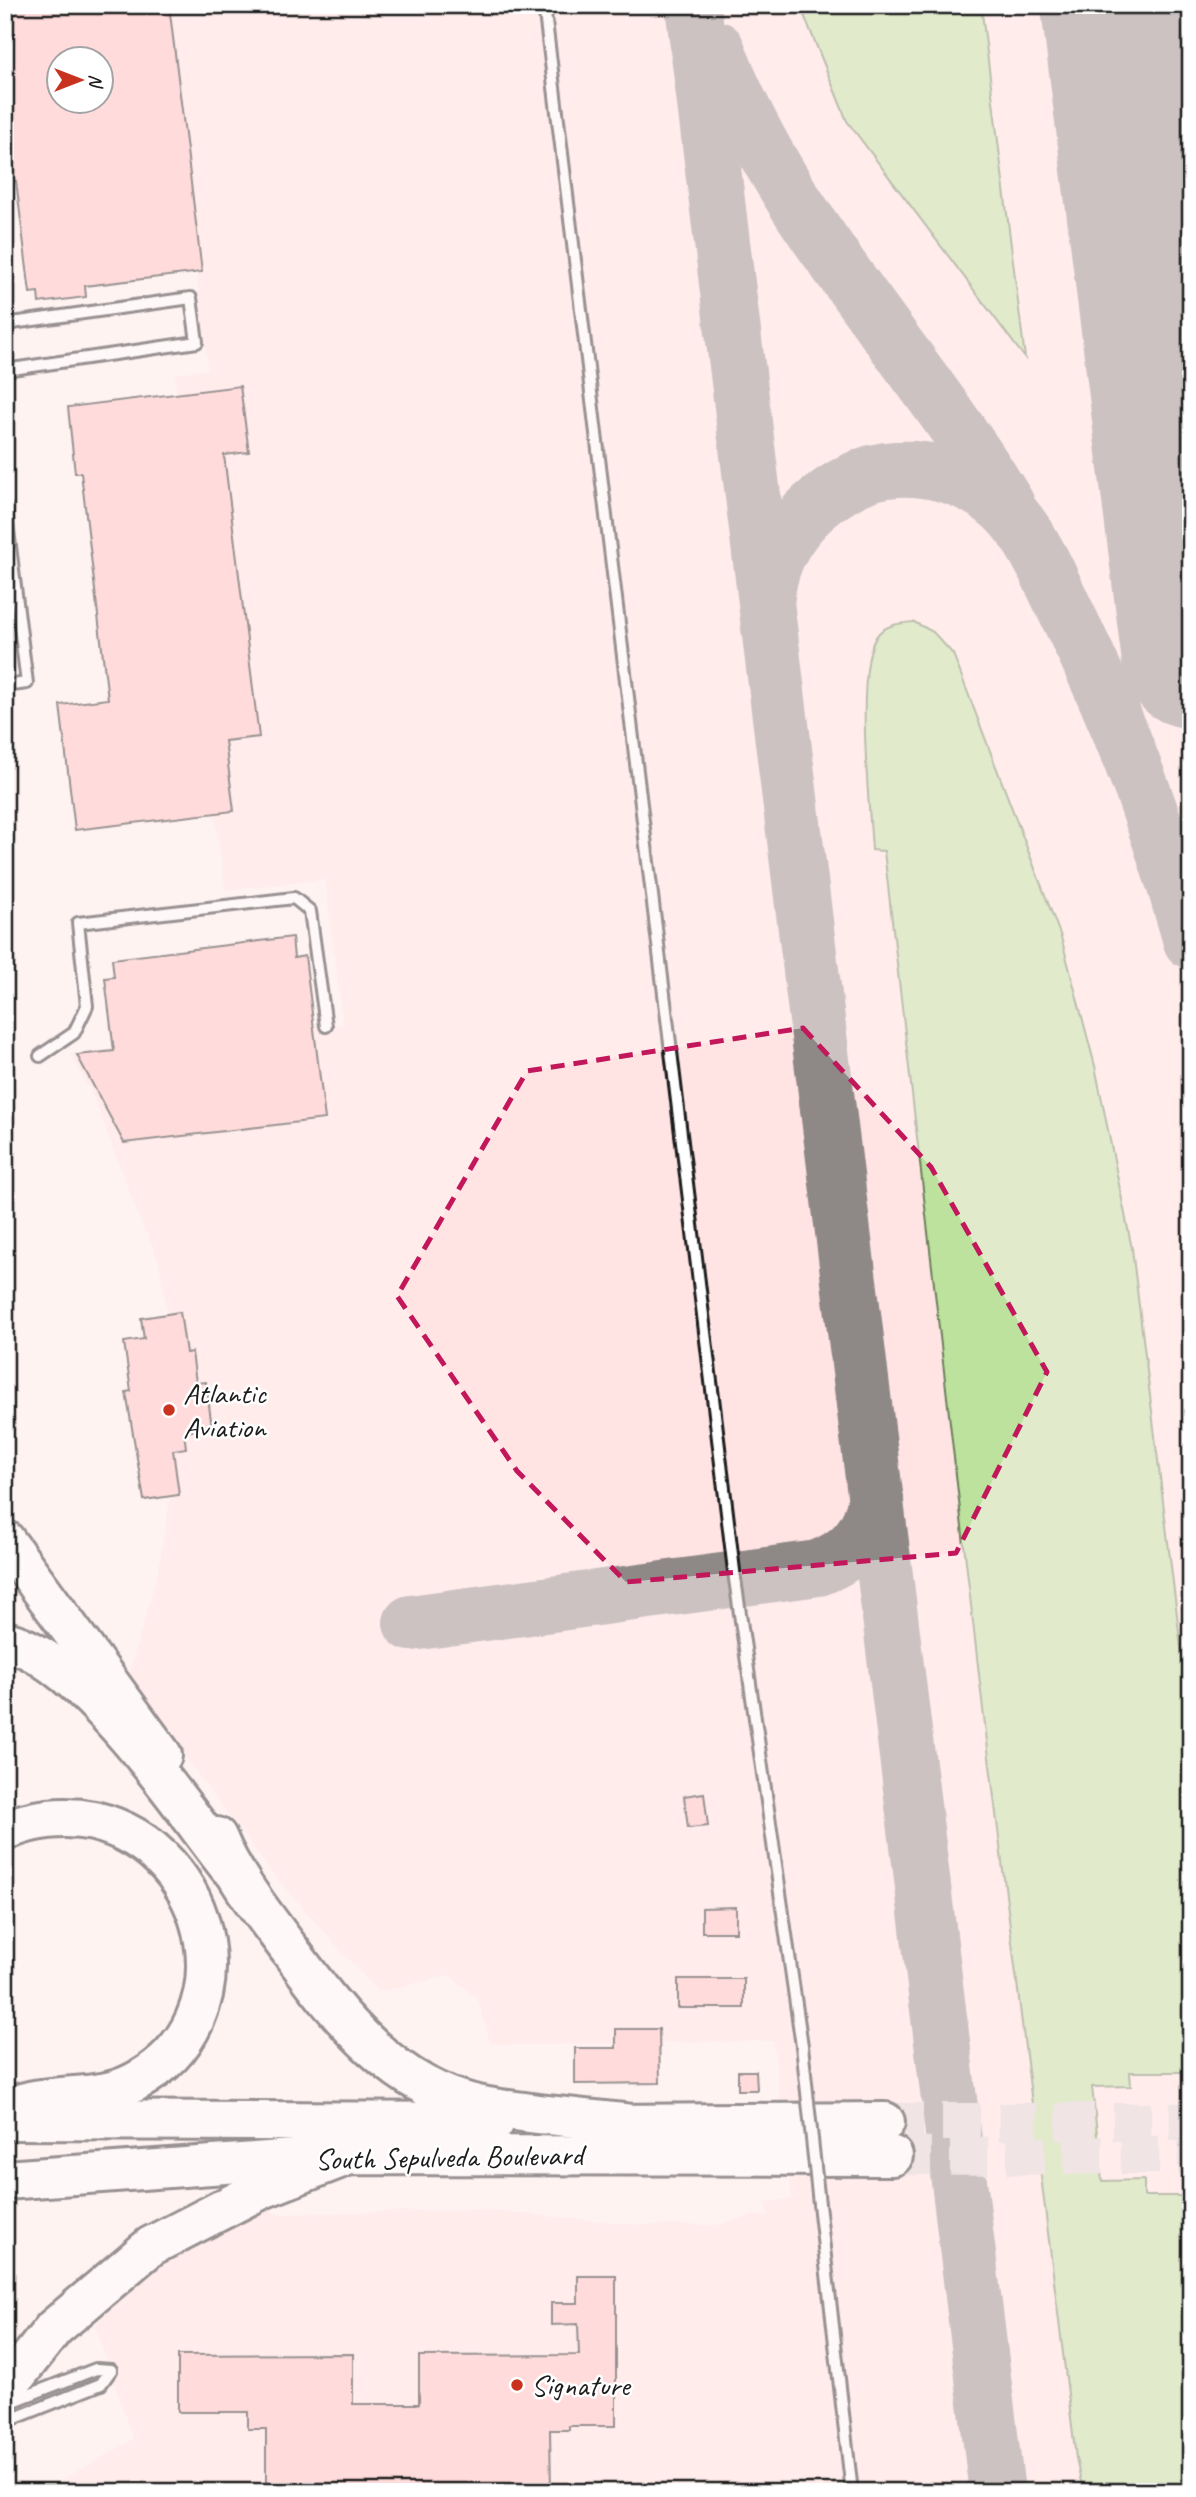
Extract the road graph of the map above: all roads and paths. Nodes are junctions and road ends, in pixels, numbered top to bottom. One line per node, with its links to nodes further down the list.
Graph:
1 (544, 5): 20 (lane, bridge)
2 (5, 324): 3 (lane)
3 (5, 370)
4 (5, 506): 5 (lane)
5 (5, 686)
6 (326, 1026): 7 (lane)
7 (40, 1056)
8 (5, 1540): 11 (highway)
9 (5, 1641): 11 (highway)
10 (5, 1831): 12 (highway)
11 (229, 1867): 14 (highway)
12 (5, 2108)
13 (5, 2120): 14 (highway, South Sepulveda Boulevard)
14 (632, 2124): 15 (highway, South Sepulveda Boulevard)
15 (349, 2155): 16 (highway, South Sepulveda Boulevard); 17 (highway)
16 (5, 2179)
17 (5, 2390)
18 (5, 2404): 19 (lane)
19 (5, 2422)
20 (852, 2492)

